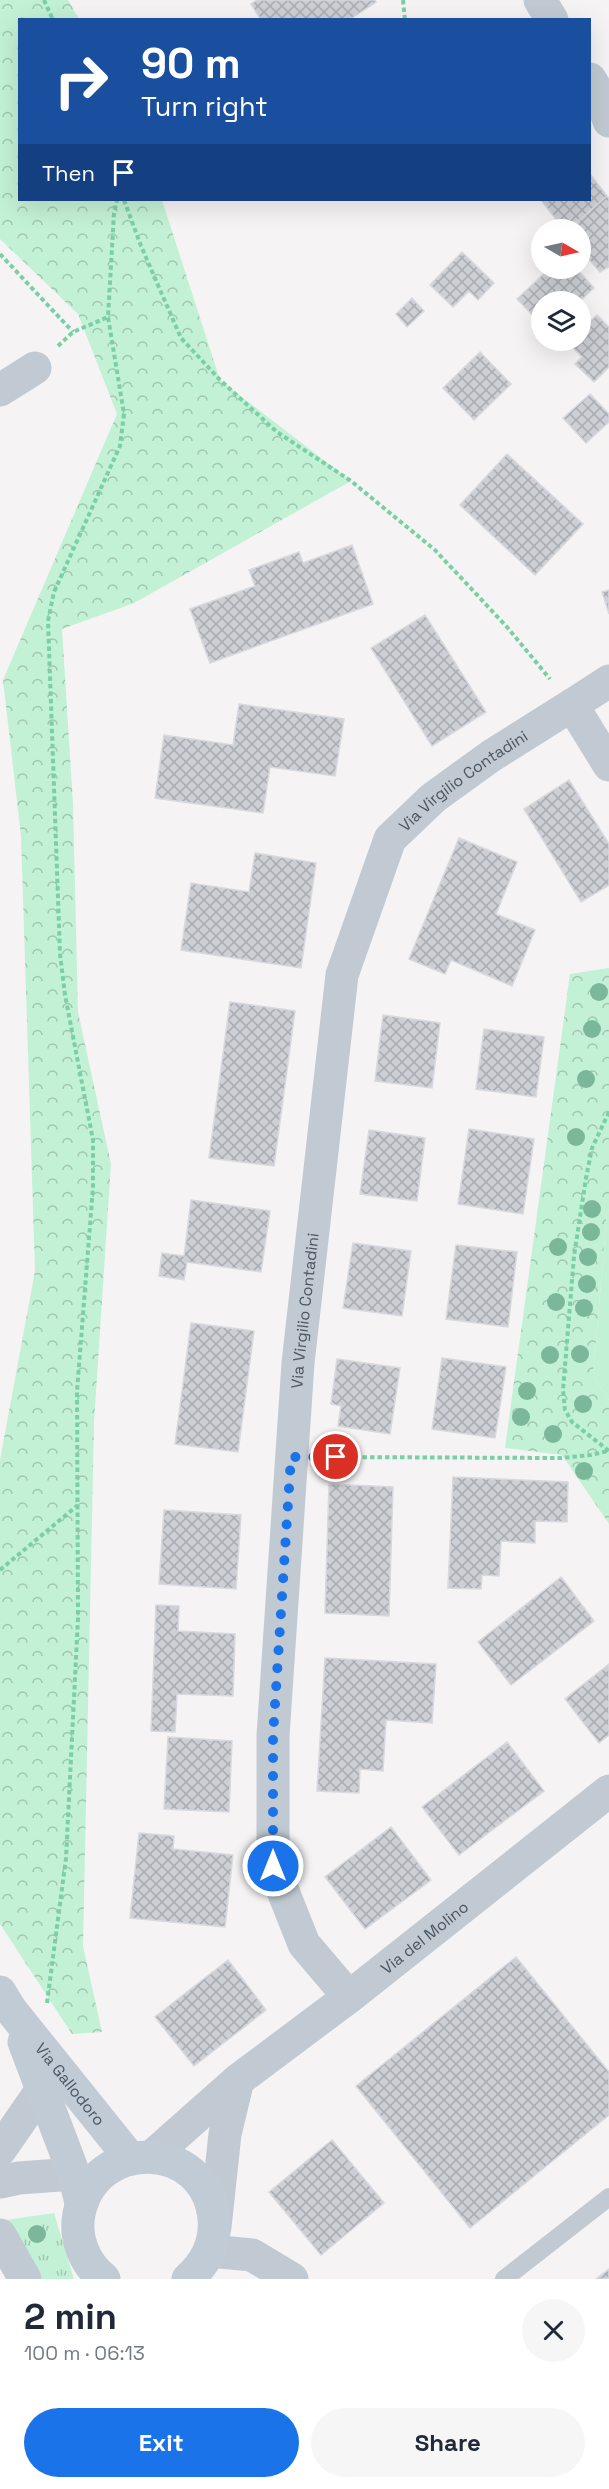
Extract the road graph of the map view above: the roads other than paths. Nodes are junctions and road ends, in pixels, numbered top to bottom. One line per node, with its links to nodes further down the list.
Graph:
1 (540, 0): 2 (street)
2 (551, 18)
3 (591, 81): 4 (street)
4 (609, 121)
5 (35, 368): 6 (street)
6 (0, 390)
7 (609, 681): 8 (street)
8 (572, 705): 9 (street); 11 (street, Via Virgilio Contadini)
9 (609, 765)
10 (609, 1791): 11 (street, Via del Molino)
11 (350, 1997): 13 (street, Via del Molino)
12 (6, 2001): 14 (main road, Via Gallodoro); 16 (main road, Via Gallodoro)
13 (238, 2080): 16 (street, Via del Molino); 21 (street)
14 (43, 2088): 15 (street, Via Gallodoro); 18 (main road, Via Gallodoro)
15 (0, 2150)
16 (141, 2157): 18 (main road, Via Gallodoro); 21 (main road)
17 (0, 2182): 18 (street)
18 (78, 2188): 23 (main road, Via Gallodoro)
19 (609, 2197): 26 (lane)
20 (0, 2235): 22 (street)
21 (212, 2240): 24 (main road); 25 (street)
22 (25, 2279)
23 (104, 2279)
24 (188, 2279)
25 (292, 2279)
26 (504, 2279)

